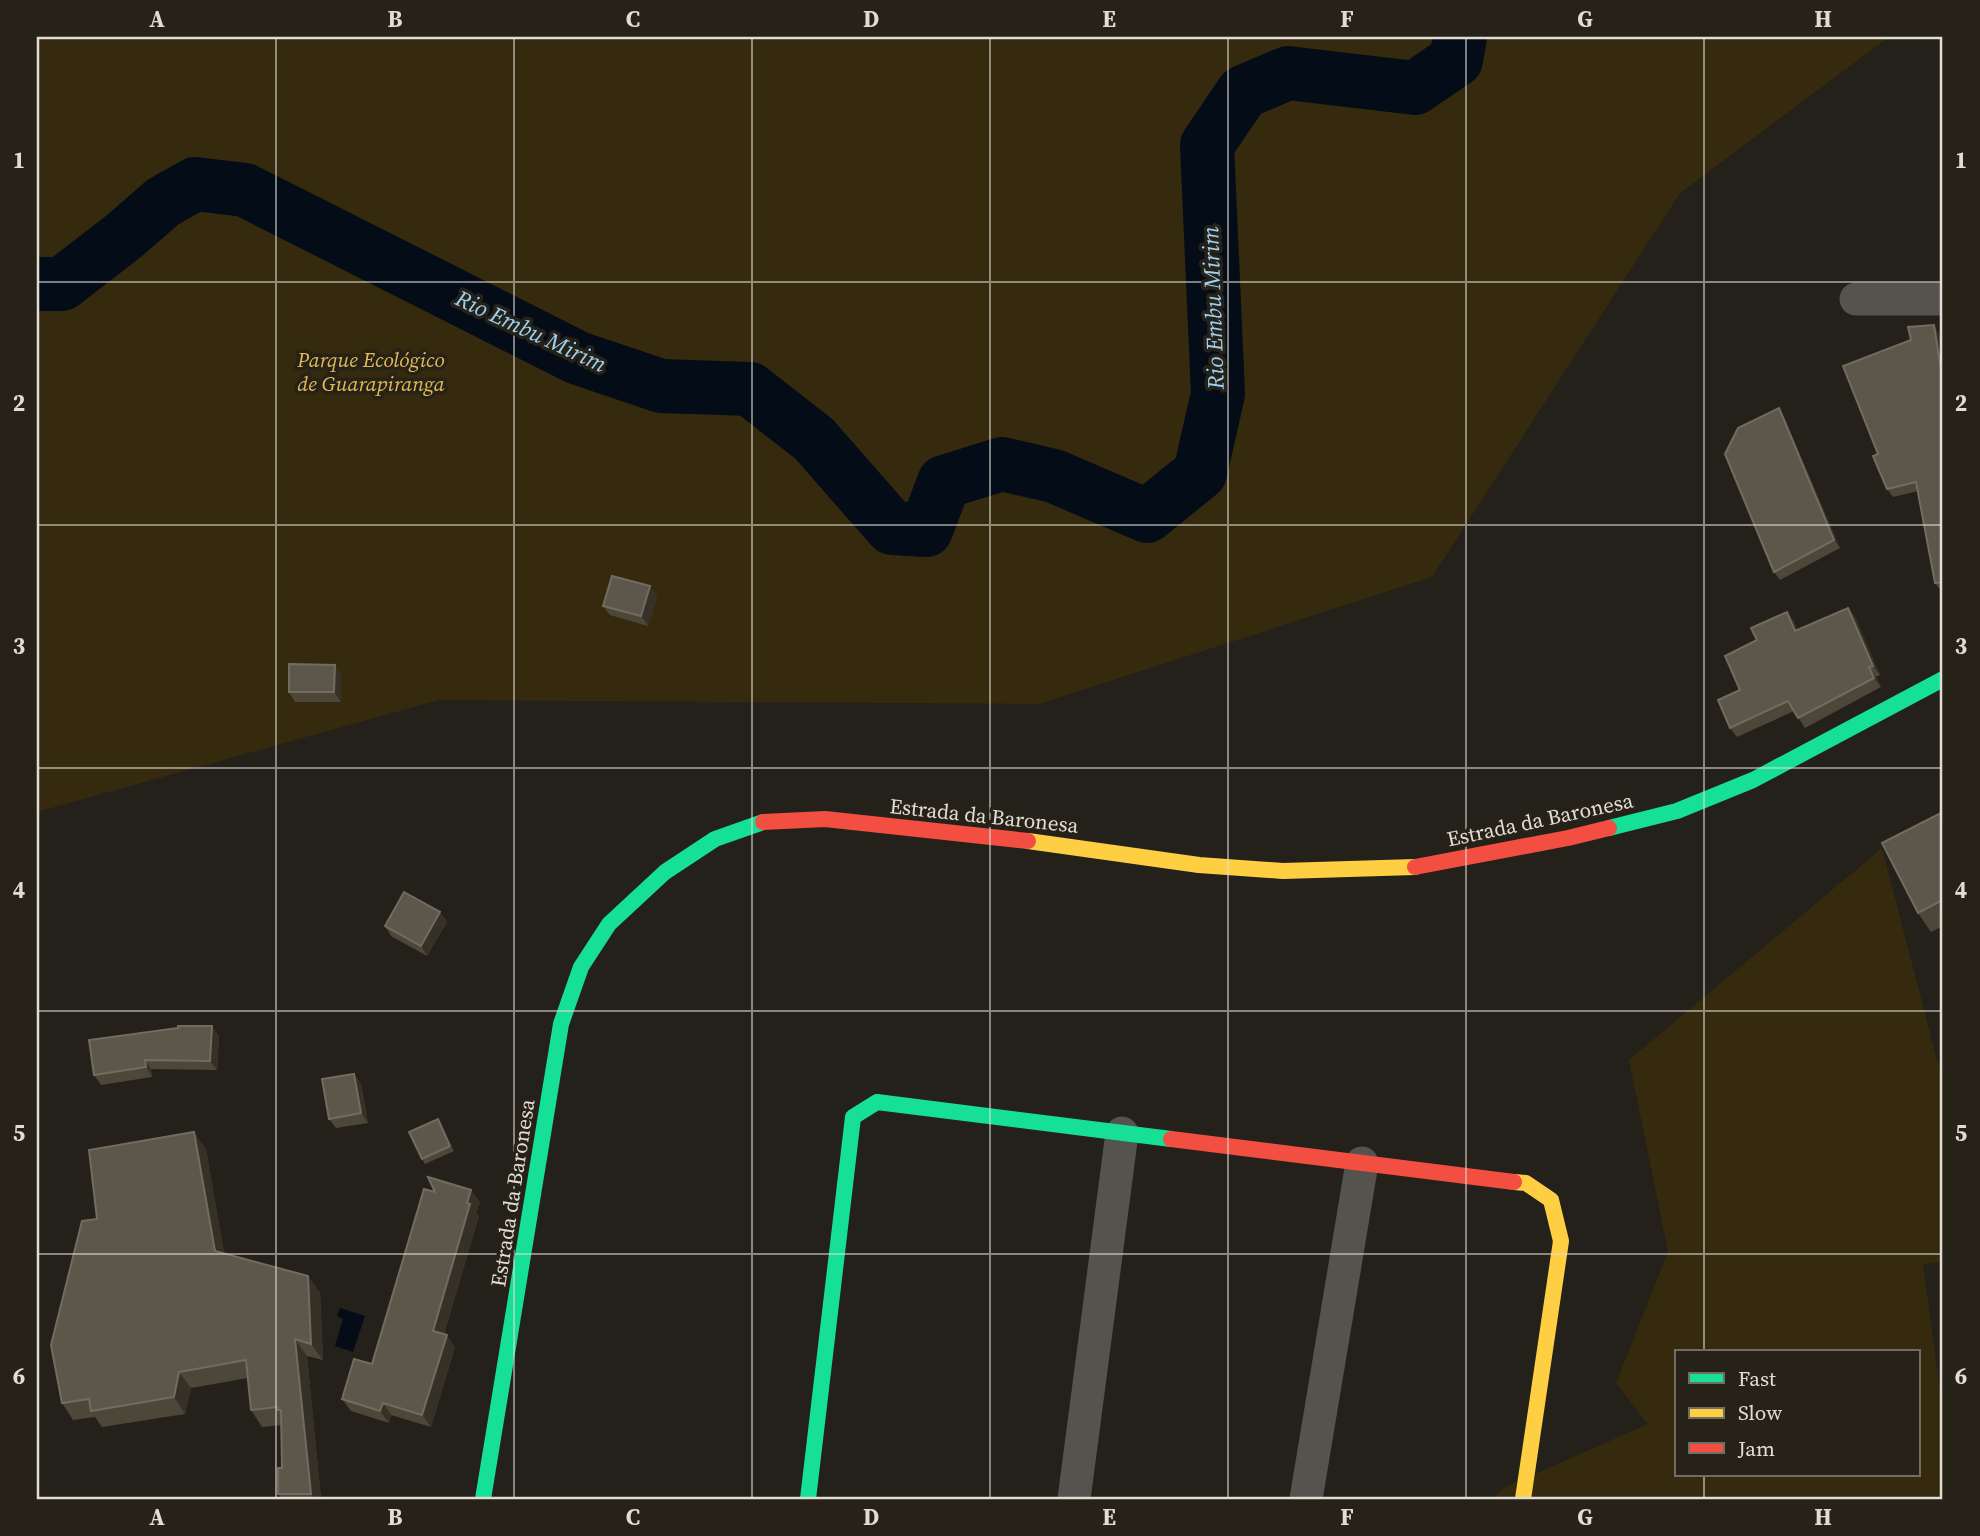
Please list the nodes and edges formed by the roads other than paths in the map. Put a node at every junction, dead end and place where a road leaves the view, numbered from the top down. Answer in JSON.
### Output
{"nodes":[{"id":1,"x":1856,"y":299,"type":"dead end"},
{"id":2,"x":1943,"y":299,"type":"edge"},
{"id":3,"x":1943,"y":679,"type":"edge"},
{"id":4,"x":1122,"y":1133,"type":"junction"},
{"id":5,"x":1362,"y":1163,"type":"junction"},
{"id":6,"x":483,"y":1499,"type":"edge"},
{"id":7,"x":808,"y":1499,"type":"edge"},
{"id":8,"x":1074,"y":1499,"type":"edge"},
{"id":9,"x":1306,"y":1499,"type":"edge"},
{"id":10,"x":1523,"y":1499,"type":"edge"}],
"edges":[{"from":1,"to":2,"type":"street"},
{"from":3,"to":6,"type":"main road","name":"Estrada da Baronesa"},
{"from":4,"to":5,"type":"main road"},
{"from":4,"to":7,"type":"main road"},
{"from":4,"to":8,"type":"street"},
{"from":5,"to":9,"type":"street"},
{"from":5,"to":10,"type":"main road"}]}
